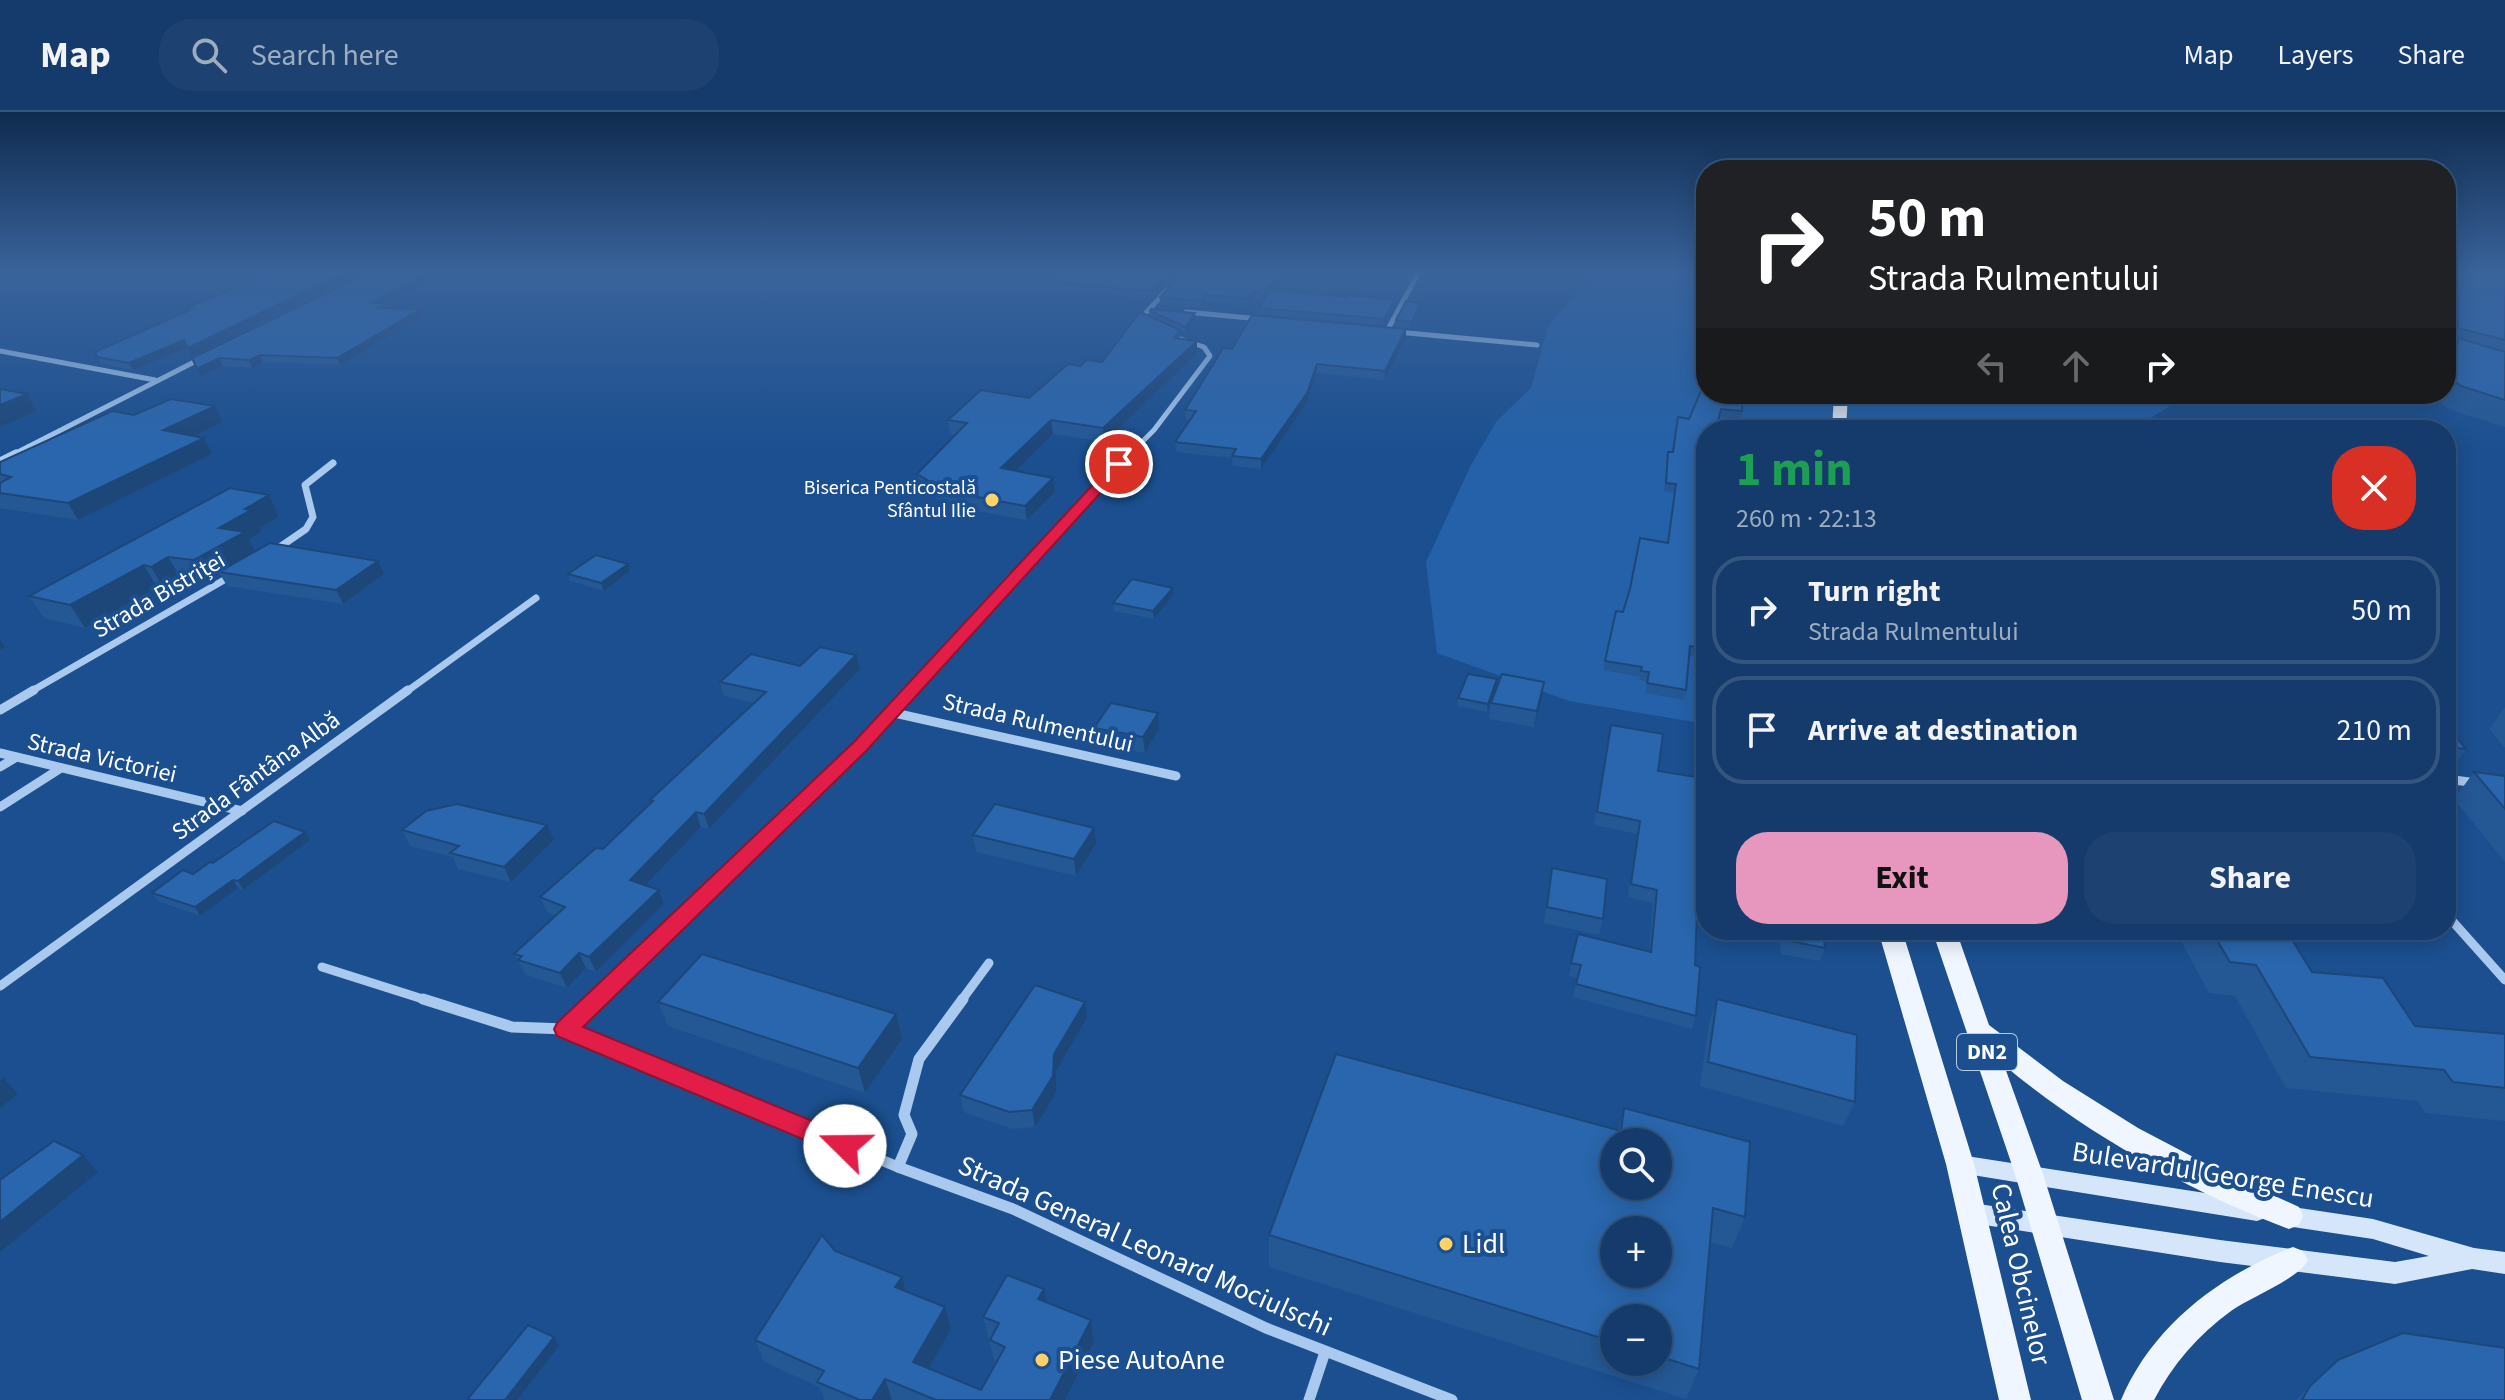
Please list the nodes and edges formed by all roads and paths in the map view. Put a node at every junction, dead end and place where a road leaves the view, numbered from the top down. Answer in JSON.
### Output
{"nodes":[{"id":1,"x":1160,"y":330,"type":"edge"},
{"id":2,"x":1387,"y":330,"type":"edge"},
{"id":3,"x":1537,"y":345,"type":"dead end"},
{"id":4,"x":0,"y":351,"type":"edge"},
{"id":5,"x":206,"y":356,"type":"edge"},
{"id":6,"x":155,"y":380,"type":"junction"},
{"id":7,"x":0,"y":461,"type":"edge"},
{"id":8,"x":333,"y":463,"type":"dead end"},
{"id":9,"x":267,"y":555,"type":"edge"},
{"id":10,"x":241,"y":571,"type":"edge"},
{"id":11,"x":536,"y":598,"type":"dead end"},
{"id":12,"x":0,"y":710,"type":"edge"},
{"id":13,"x":890,"y":712,"type":"junction"},
{"id":14,"x":0,"y":753,"type":"edge"},
{"id":15,"x":15,"y":758,"type":"junction"},
{"id":16,"x":0,"y":767,"type":"edge"},
{"id":17,"x":61,"y":768,"type":"junction"},
{"id":18,"x":1176,"y":776,"type":"dead end"},
{"id":19,"x":2456,"y":780,"type":"edge"},
{"id":20,"x":2490,"y":785,"type":"edge"},
{"id":21,"x":0,"y":807,"type":"edge"},
{"id":22,"x":242,"y":811,"type":"junction"},
{"id":23,"x":2456,"y":925,"type":"edge"},
{"id":24,"x":1893,"y":940,"type":"edge"},
{"id":25,"x":1948,"y":940,"type":"edge"},
{"id":26,"x":989,"y":963,"type":"dead end"},
{"id":27,"x":322,"y":967,"type":"dead end"},
{"id":28,"x":2505,"y":980,"type":"edge"},
{"id":29,"x":0,"y":986,"type":"edge"},
{"id":30,"x":565,"y":1029,"type":"junction"},
{"id":31,"x":1979,"y":1029,"type":"junction"},
{"id":32,"x":1960,"y":1164,"type":"junction"},
{"id":33,"x":898,"y":1167,"type":"junction"},
{"id":34,"x":2029,"y":1174,"type":"junction"},
{"id":35,"x":1972,"y":1213,"type":"junction"},
{"id":36,"x":2289,"y":1216,"type":"junction"},
{"id":37,"x":2046,"y":1225,"type":"junction"},
{"id":38,"x":2474,"y":1259,"type":"junction"},
{"id":39,"x":2293,"y":1260,"type":"junction"},
{"id":40,"x":2505,"y":1263,"type":"edge"},
{"id":41,"x":1325,"y":1352,"type":"junction"},
{"id":42,"x":1309,"y":1400,"type":"edge"},
{"id":43,"x":1452,"y":1400,"type":"edge"},
{"id":44,"x":2015,"y":1400,"type":"edge"},
{"id":45,"x":2098,"y":1400,"type":"edge"},
{"id":46,"x":2137,"y":1400,"type":"edge"}],
"edges":[{"from":1,"to":13,"type":"street","name":"Strada Rulmentului"},
{"from":2,"to":3,"type":"street"},
{"from":4,"to":6,"type":"street"},
{"from":5,"to":6,"type":"street"},
{"from":6,"to":7,"type":"street"},
{"from":8,"to":9,"type":"street"},
{"from":10,"to":12,"type":"street","name":"Strada Bistriței"},
{"from":11,"to":22,"type":"street","name":"Strada Fântâna Albă"},
{"from":13,"to":18,"type":"street","name":"Strada Rulmentului"},
{"from":13,"to":30,"type":"street","name":"Strada Rulmentului"},
{"from":14,"to":15,"type":"street","name":"Strada Victoriei"},
{"from":15,"to":16,"type":"street"},
{"from":15,"to":17,"type":"street","name":"Strada Victoriei"},
{"from":17,"to":21,"type":"street"},
{"from":17,"to":22,"type":"street","name":"Strada Victoriei"},
{"from":19,"to":20,"type":"street"},
{"from":22,"to":29,"type":"street","name":"Strada Fântâna Albă"},
{"from":23,"to":28,"type":"street"},
{"from":24,"to":32,"type":"main road","number":"DN2"},
{"from":25,"to":31,"type":"main road","number":"DN2"},
{"from":26,"to":33,"type":"street"},
{"from":27,"to":30,"type":"street","name":"Strada General Leonard Mociulschi"},
{"from":30,"to":33,"type":"street","name":"Strada General Leonard Mociulschi"},
{"from":31,"to":34,"type":"main road","number":"DN2"},
{"from":31,"to":36,"type":"main road"},
{"from":32,"to":34,"type":"main road","name":"Bulevardul George Enescu"},
{"from":32,"to":35,"type":"main road","name":"Calea Obcinelor","number":"DN2"},
{"from":33,"to":41,"type":"street","name":"Strada General Leonard Mociulschi"},
{"from":34,"to":36,"type":"main road","name":"Bulevardul George Enescu"},
{"from":34,"to":37,"type":"main road","name":"Calea Obcinelor","number":"DN2"},
{"from":35,"to":37,"type":"main road","name":"Bulevardul George Enescu"},
{"from":35,"to":44,"type":"main road","name":"Calea Obcinelor","number":"DN2"},
{"from":36,"to":38,"type":"main road","name":"Bulevardul George Enescu"},
{"from":37,"to":39,"type":"main road","name":"Bulevardul George Enescu"},
{"from":37,"to":45,"type":"main road","name":"Calea Obcinelor","number":"DN2"},
{"from":38,"to":39,"type":"main road","name":"Bulevardul George Enescu"},
{"from":38,"to":40,"type":"main road","name":"Bulevardul George Enescu"},
{"from":39,"to":46,"type":"main road"},
{"from":41,"to":42,"type":"street"},
{"from":41,"to":43,"type":"street","name":"Strada General Leonard Mociulschi"}]}
